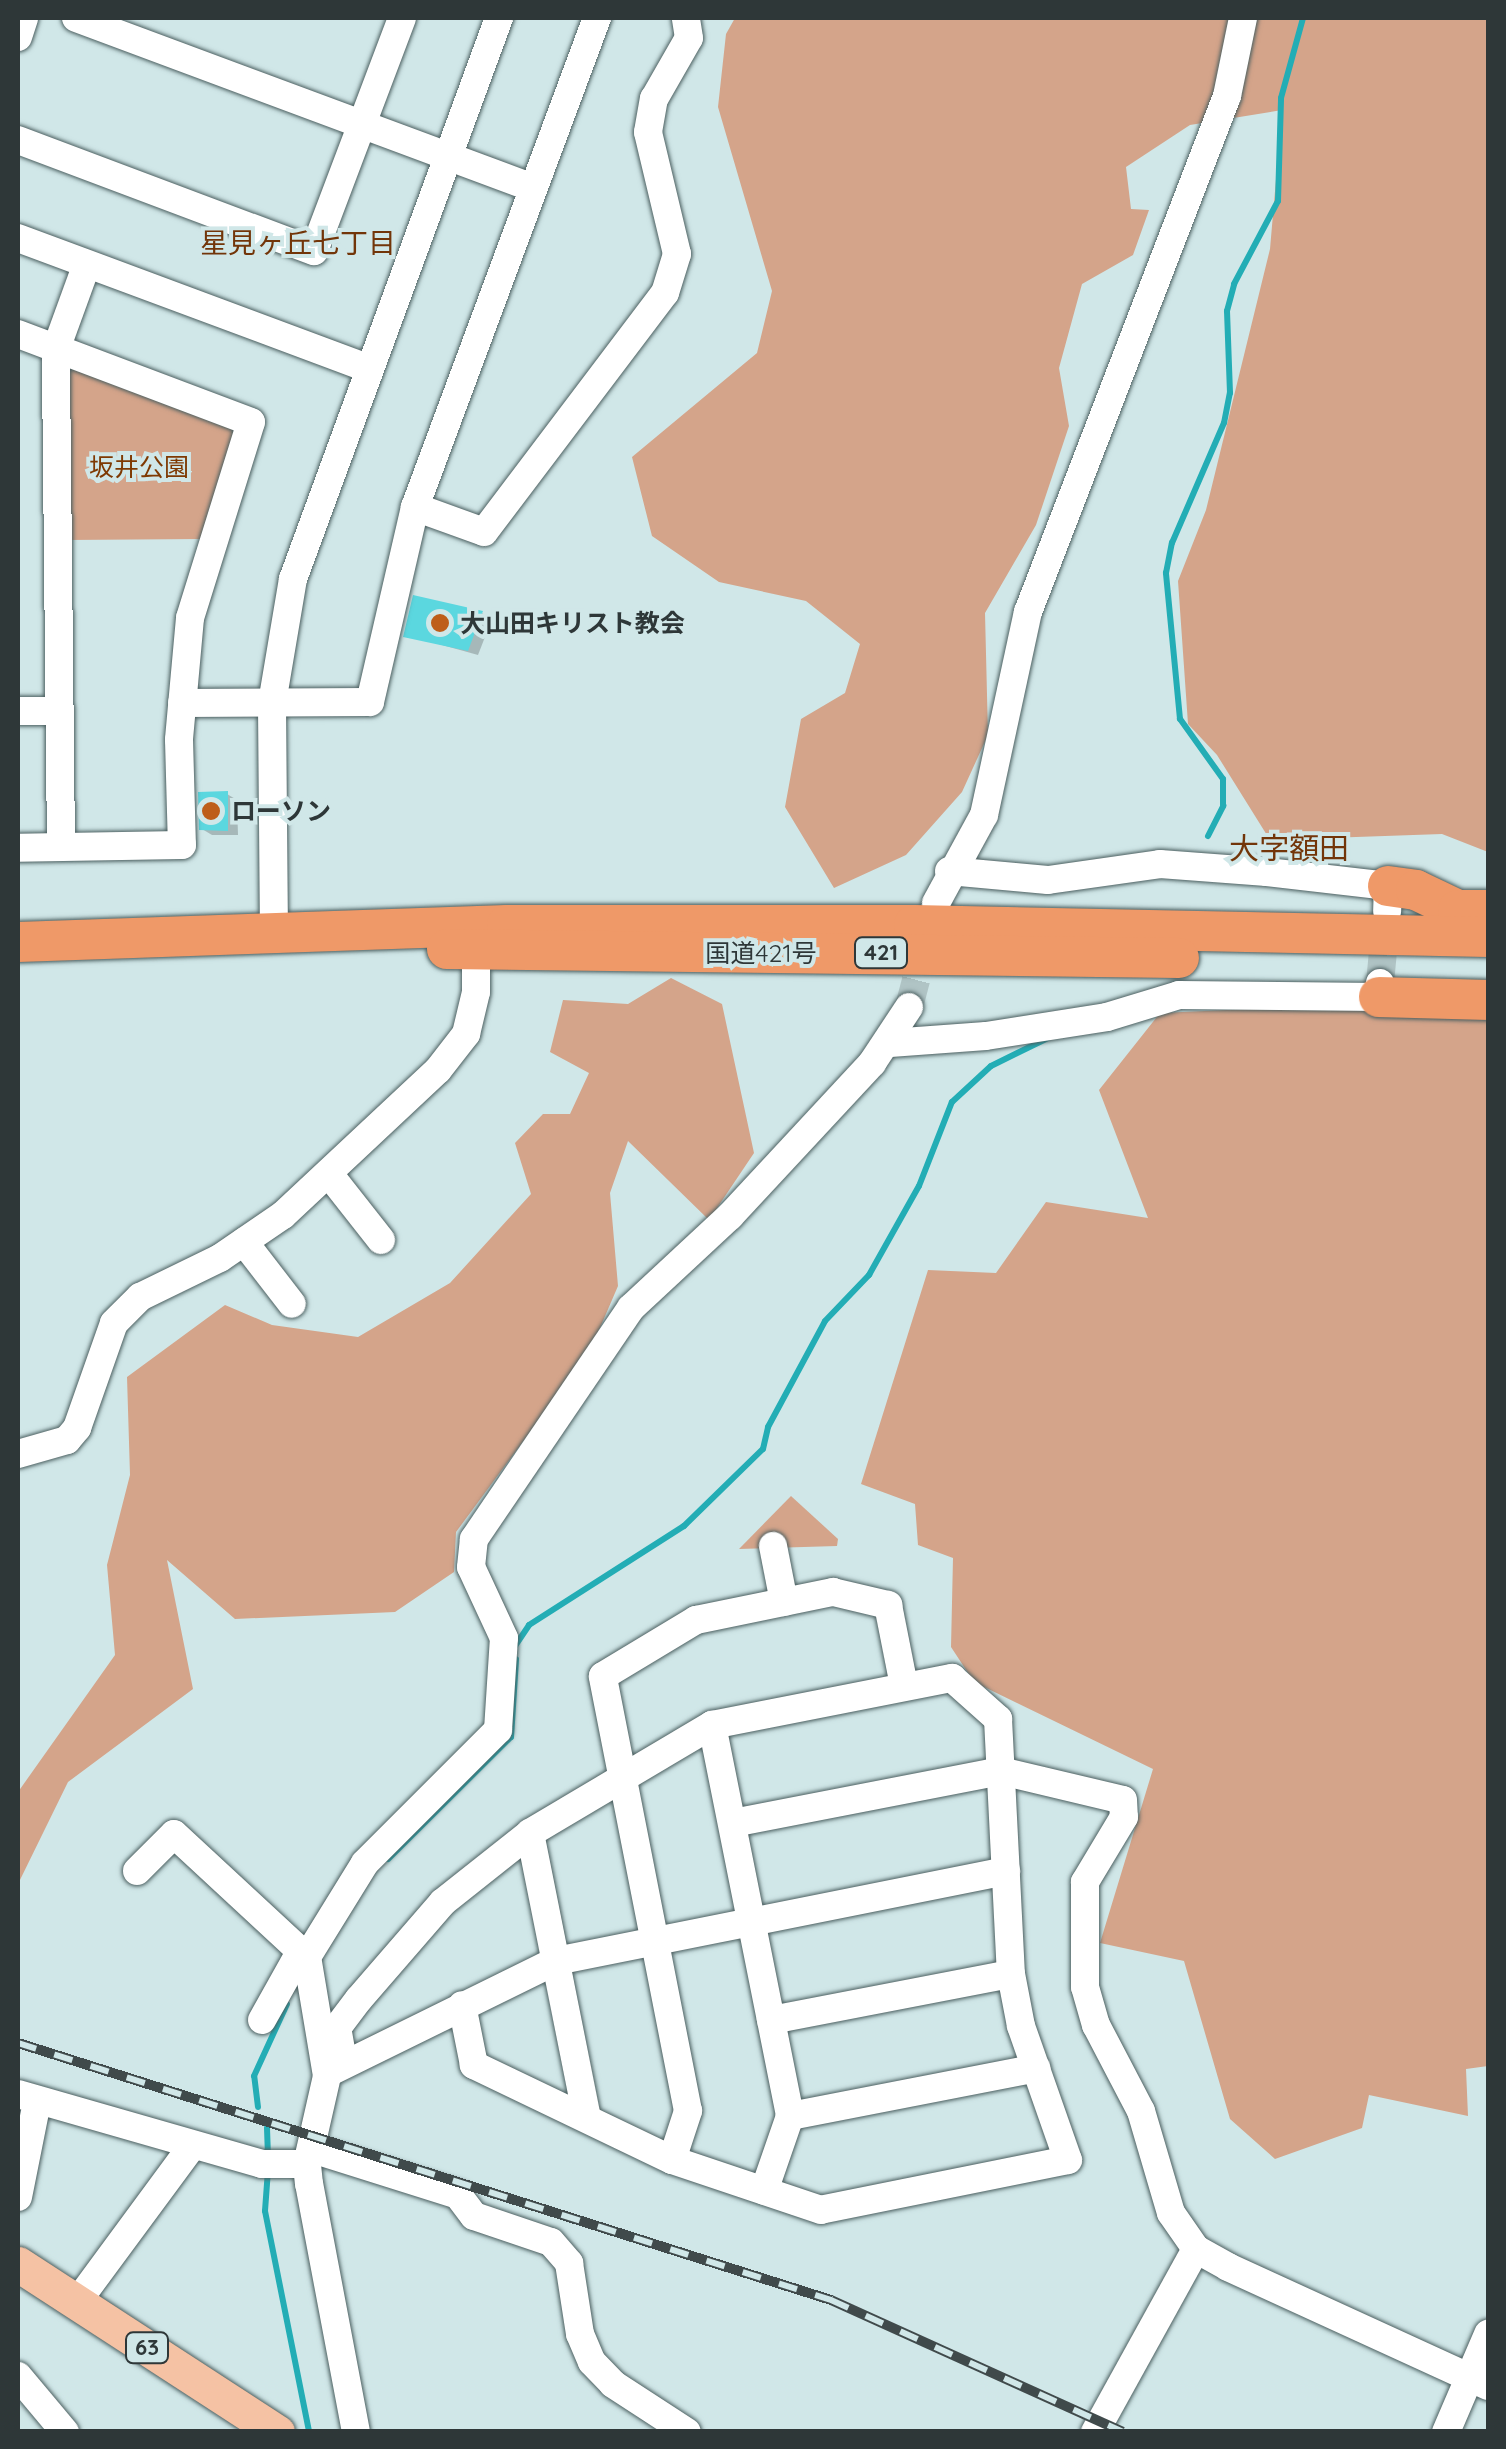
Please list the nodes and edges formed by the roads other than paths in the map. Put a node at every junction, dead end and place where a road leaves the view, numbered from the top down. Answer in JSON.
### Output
{"nodes":[{"id":1,"x":24,"y":18,"type":"edge"},
{"id":2,"x":76,"y":18,"type":"edge"},
{"id":3,"x":402,"y":18,"type":"edge"},
{"id":4,"x":499,"y":18,"type":"edge"},
{"id":5,"x":597,"y":18,"type":"edge"},
{"id":6,"x":686,"y":18,"type":"edge"},
{"id":7,"x":1243,"y":18,"type":"edge"},
{"id":8,"x":18,"y":37,"type":"edge"},
{"id":9,"x":363,"y":123,"type":"junction"},
{"id":10,"x":18,"y":140,"type":"edge"},
{"id":11,"x":447,"y":156,"type":"junction"},
{"id":12,"x":533,"y":188,"type":"junction"},
{"id":13,"x":18,"y":238,"type":"edge"},
{"id":14,"x":87,"y":264,"type":"junction"},
{"id":15,"x":18,"y":334,"type":"edge"},
{"id":16,"x":56,"y":348,"type":"junction"},
{"id":17,"x":368,"y":368,"type":"junction"},
{"id":18,"x":415,"y":507,"type":"junction"},
{"id":19,"x":272,"y":702,"type":"junction"},
{"id":20,"x":182,"y":703,"type":"junction"},
{"id":21,"x":18,"y":711,"type":"edge"},
{"id":22,"x":59,"y":711,"type":"junction"},
{"id":23,"x":62,"y":847,"type":"junction"},
{"id":24,"x":18,"y":848,"type":"edge"},
{"id":25,"x":949,"y":870,"type":"junction"},
{"id":26,"x":1388,"y":898,"type":"joint"},
{"id":27,"x":936,"y":903,"type":"dead end"},
{"id":28,"x":1488,"y":910,"type":"edge"},
{"id":29,"x":274,"y":935,"type":"junction"},
{"id":30,"x":1488,"y":937,"type":"edge"},
{"id":31,"x":18,"y":942,"type":"edge"},
{"id":32,"x":476,"y":952,"type":"junction"},
{"id":33,"x":1488,"y":965,"type":"edge"},
{"id":34,"x":1380,"y":990,"type":"joint"},
{"id":35,"x":1488,"y":1000,"type":"edge"},
{"id":36,"x":909,"y":1007,"type":"tunnel mouth"},
{"id":37,"x":890,"y":1042,"type":"junction"},
{"id":38,"x":329,"y":1174,"type":"junction"},
{"id":39,"x":381,"y":1240,"type":"dead end"},
{"id":40,"x":244,"y":1242,"type":"junction"},
{"id":41,"x":292,"y":1304,"type":"dead end"},
{"id":42,"x":18,"y":1454,"type":"edge"},
{"id":43,"x":772,"y":1546,"type":"dead end"},
{"id":44,"x":784,"y":1602,"type":"junction"},
{"id":45,"x":904,"y":1686,"type":"junction"},
{"id":46,"x":712,"y":1725,"type":"junction"},
{"id":47,"x":1000,"y":1771,"type":"junction"},
{"id":48,"x":622,"y":1777,"type":"junction"},
{"id":49,"x":733,"y":1823,"type":"junction"},
{"id":50,"x":530,"y":1833,"type":"junction"},
{"id":51,"x":137,"y":1871,"type":"dead end"},
{"id":52,"x":1006,"y":1871,"type":"junction"},
{"id":53,"x":752,"y":1921,"type":"junction"},
{"id":54,"x":654,"y":1941,"type":"junction"},
{"id":55,"x":556,"y":1962,"type":"junction"},
{"id":56,"x":305,"y":1963,"type":"junction"},
{"id":57,"x":1012,"y":1974,"type":"junction"},
{"id":58,"x":462,"y":2006,"type":"junction"},
{"id":59,"x":262,"y":2020,"type":"dead end"},
{"id":60,"x":771,"y":2020,"type":"junction"},
{"id":61,"x":335,"y":2068,"type":"junction"},
{"id":62,"x":1036,"y":2068,"type":"junction"},
{"id":63,"x":27,"y":2098,"type":"edge"},
{"id":64,"x":790,"y":2116,"type":"junction"},
{"id":65,"x":587,"y":2118,"type":"junction"},
{"id":66,"x":192,"y":2146,"type":"junction"},
{"id":67,"x":672,"y":2160,"type":"junction"},
{"id":68,"x":290,"y":2161,"type":"junction"},
{"id":69,"x":764,"y":2191,"type":"junction"},
{"id":70,"x":18,"y":2196,"type":"edge"},
{"id":71,"x":1196,"y":2249,"type":"junction"},
{"id":72,"x":18,"y":2264,"type":"edge"},
{"id":73,"x":77,"y":2302,"type":"junction"},
{"id":74,"x":1488,"y":2334,"type":"edge"},
{"id":75,"x":18,"y":2376,"type":"edge"},
{"id":76,"x":1480,"y":2380,"type":"edge"},
{"id":77,"x":65,"y":2432,"type":"edge"},
{"id":78,"x":277,"y":2432,"type":"edge"},
{"id":79,"x":356,"y":2432,"type":"edge"},
{"id":80,"x":687,"y":2432,"type":"edge"},
{"id":81,"x":1094,"y":2432,"type":"edge"},
{"id":82,"x":1446,"y":2432,"type":"edge"}],
"edges":[{"from":1,"to":8,"type":"street"},
{"from":2,"to":9,"type":"street"},
{"from":3,"to":9,"type":"street"},
{"from":4,"to":11,"type":"street"},
{"from":5,"to":12,"type":"street"},
{"from":6,"to":18,"type":"street"},
{"from":7,"to":25,"type":"street"},
{"from":9,"to":10,"type":"street"},
{"from":9,"to":11,"type":"street"},
{"from":11,"to":12,"type":"street"},
{"from":11,"to":17,"type":"street"},
{"from":12,"to":18,"type":"street"},
{"from":13,"to":14,"type":"street"},
{"from":14,"to":16,"type":"street"},
{"from":14,"to":17,"type":"street"},
{"from":15,"to":16,"type":"street"},
{"from":16,"to":20,"type":"street"},
{"from":16,"to":22,"type":"street"},
{"from":17,"to":19,"type":"street"},
{"from":18,"to":19,"type":"street"},
{"from":19,"to":20,"type":"street"},
{"from":19,"to":29,"type":"street"},
{"from":20,"to":23,"type":"street"},
{"from":21,"to":22,"type":"street"},
{"from":22,"to":23,"type":"street"},
{"from":23,"to":24,"type":"street"},
{"from":25,"to":26,"type":"street"},
{"from":25,"to":27,"type":"street"},
{"from":26,"to":28,"type":"highway"},
{"from":29,"to":30,"type":"highway","name":"国道421号","number":"421"},
{"from":29,"to":31,"type":"highway","name":"国道421号","number":"421"},
{"from":29,"to":32,"type":"highway","name":"国道421号","number":"421"},
{"from":32,"to":33,"type":"highway","name":"国道421号","number":"421"},
{"from":32,"to":38,"type":"street"},
{"from":34,"to":35,"type":"highway"},
{"from":34,"to":37,"type":"street"},
{"from":36,"to":37,"type":"street"},
{"from":37,"to":56,"type":"street"},
{"from":38,"to":39,"type":"street"},
{"from":38,"to":40,"type":"street"},
{"from":40,"to":41,"type":"street"},
{"from":40,"to":42,"type":"street"},
{"from":43,"to":44,"type":"street"},
{"from":44,"to":45,"type":"street"},
{"from":44,"to":48,"type":"street"},
{"from":45,"to":46,"type":"street"},
{"from":45,"to":47,"type":"street"},
{"from":46,"to":48,"type":"street"},
{"from":46,"to":49,"type":"street"},
{"from":47,"to":49,"type":"street"},
{"from":47,"to":52,"type":"street"},
{"from":47,"to":71,"type":"street"},
{"from":48,"to":50,"type":"street"},
{"from":48,"to":54,"type":"street"},
{"from":49,"to":53,"type":"street"},
{"from":50,"to":55,"type":"street"},
{"from":50,"to":61,"type":"street"},
{"from":51,"to":56,"type":"street"},
{"from":52,"to":53,"type":"street"},
{"from":52,"to":57,"type":"street"},
{"from":53,"to":54,"type":"street"},
{"from":53,"to":60,"type":"street"},
{"from":54,"to":55,"type":"street"},
{"from":54,"to":67,"type":"street"},
{"from":55,"to":58,"type":"street"},
{"from":55,"to":65,"type":"street"},
{"from":56,"to":59,"type":"street"},
{"from":56,"to":61,"type":"street"},
{"from":57,"to":60,"type":"street"},
{"from":57,"to":62,"type":"street"},
{"from":58,"to":61,"type":"street"},
{"from":58,"to":65,"type":"street"},
{"from":60,"to":64,"type":"street"},
{"from":61,"to":68,"type":"street"},
{"from":62,"to":64,"type":"street"},
{"from":62,"to":69,"type":"street"},
{"from":63,"to":66,"type":"street"},
{"from":63,"to":70,"type":"street"},
{"from":64,"to":69,"type":"street"},
{"from":65,"to":67,"type":"street"},
{"from":66,"to":68,"type":"street"},
{"from":66,"to":73,"type":"street"},
{"from":67,"to":69,"type":"street"},
{"from":68,"to":79,"type":"street"},
{"from":68,"to":80,"type":"street"},
{"from":71,"to":76,"type":"street"},
{"from":71,"to":81,"type":"street"},
{"from":72,"to":73,"type":"main road","number":"63"},
{"from":73,"to":78,"type":"main road","number":"63"},
{"from":74,"to":76,"type":"street"},
{"from":75,"to":77,"type":"street"},
{"from":76,"to":82,"type":"street"}]}
